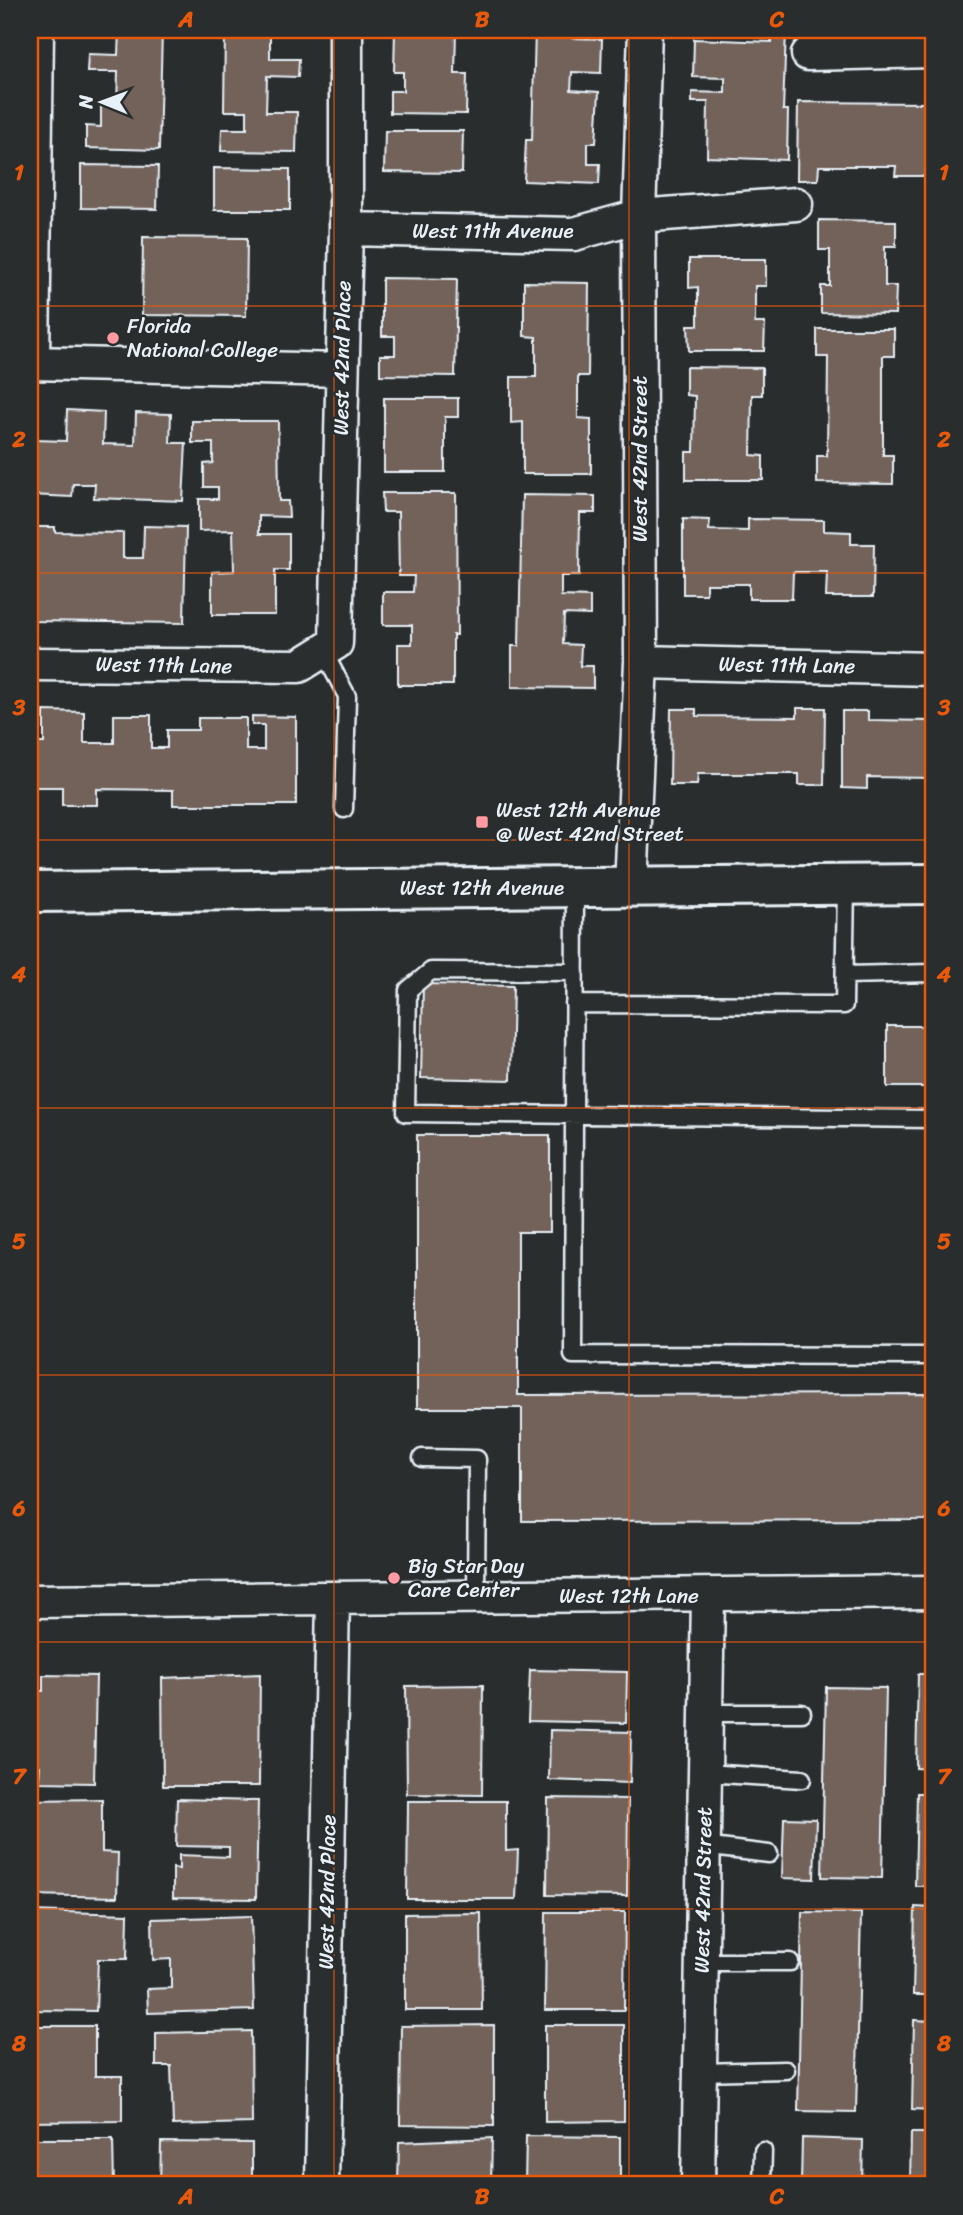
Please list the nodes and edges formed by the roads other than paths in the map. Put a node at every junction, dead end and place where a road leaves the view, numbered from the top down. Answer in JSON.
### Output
{"nodes":[{"id":1,"x":37,"y":30,"type":"edge"},
{"id":2,"x":346,"y":30,"type":"edge"},
{"id":3,"x":645,"y":30,"type":"edge"},
{"id":4,"x":933,"y":51,"type":"edge"},
{"id":5,"x":808,"y":54,"type":"dead end"},
{"id":6,"x":796,"y":204,"type":"dead end"},
{"id":7,"x":639,"y":216,"type":"junction"},
{"id":8,"x":345,"y":229,"type":"junction"},
{"id":9,"x":32,"y":267,"type":"edge"},
{"id":10,"x":31,"y":363,"type":"edge"},
{"id":11,"x":342,"y":370,"type":"junction"},
{"id":12,"x":311,"y":658,"type":"junction"},
{"id":13,"x":641,"y":662,"type":"junction"},
{"id":14,"x":30,"y":664,"type":"edge"},
{"id":15,"x":933,"y":668,"type":"edge"},
{"id":16,"x":344,"y":809,"type":"dead end"},
{"id":17,"x":933,"y":884,"type":"edge"},
{"id":18,"x":846,"y":885,"type":"junction"},
{"id":19,"x":575,"y":888,"type":"junction"},
{"id":20,"x":631,"y":888,"type":"junction"},
{"id":21,"x":30,"y":892,"type":"edge"},
{"id":22,"x":575,"y":972,"type":"junction"},
{"id":23,"x":933,"y":973,"type":"edge"},
{"id":24,"x":845,"y":975,"type":"junction"},
{"id":25,"x":575,"y":1004,"type":"junction"},
{"id":26,"x":574,"y":1115,"type":"junction"},
{"id":27,"x":933,"y":1119,"type":"edge"},
{"id":28,"x":933,"y":1356,"type":"edge"},
{"id":29,"x":422,"y":1458,"type":"dead end"},
{"id":30,"x":933,"y":1592,"type":"edge"},
{"id":31,"x":708,"y":1596,"type":"junction"},
{"id":32,"x":332,"y":1598,"type":"junction"},
{"id":33,"x":476,"y":1598,"type":"junction"},
{"id":34,"x":30,"y":1601,"type":"edge"},
{"id":35,"x":706,"y":1713,"type":"junction"},
{"id":36,"x":802,"y":1713,"type":"dead end"},
{"id":37,"x":705,"y":1773,"type":"junction"},
{"id":38,"x":802,"y":1779,"type":"dead end"},
{"id":39,"x":704,"y":1846,"type":"junction"},
{"id":40,"x":769,"y":1854,"type":"dead end"},
{"id":41,"x":702,"y":1962,"type":"junction"},
{"id":42,"x":790,"y":1962,"type":"dead end"},
{"id":43,"x":786,"y":2070,"type":"dead end"},
{"id":44,"x":700,"y":2072,"type":"junction"},
{"id":45,"x":763,"y":2151,"type":"dead end"},
{"id":46,"x":322,"y":2185,"type":"edge"},
{"id":47,"x":698,"y":2185,"type":"edge"},
{"id":48,"x":762,"y":2185,"type":"edge"}],
"edges":[{"from":1,"to":9,"type":"street"},
{"from":2,"to":8,"type":"street","name":"West 42nd Place"},
{"from":3,"to":7,"type":"street","name":"West 42nd Street"},
{"from":4,"to":5,"type":"street"},
{"from":6,"to":7,"type":"street","name":"West 11th Avenue"},
{"from":7,"to":8,"type":"street","name":"West 11th Avenue"},
{"from":7,"to":13,"type":"street","name":"West 42nd Street"},
{"from":8,"to":11,"type":"street","name":"West 42nd Place"},
{"from":9,"to":10,"type":"street"},
{"from":10,"to":11,"type":"street"},
{"from":11,"to":12,"type":"street","name":"West 42nd Place"},
{"from":12,"to":14,"type":"street","name":"West 11th Lane"},
{"from":12,"to":16,"type":"lane"},
{"from":13,"to":15,"type":"street","name":"West 11th Lane"},
{"from":13,"to":20,"type":"street","name":"West 42nd Street"},
{"from":17,"to":18,"type":"main road","name":"West 12th Avenue"},
{"from":18,"to":20,"type":"main road","name":"West 12th Avenue"},
{"from":18,"to":24,"type":"lane"},
{"from":19,"to":20,"type":"main road","name":"West 12th Avenue"},
{"from":19,"to":21,"type":"main road","name":"West 12th Avenue"},
{"from":19,"to":22,"type":"lane"},
{"from":22,"to":25,"type":"lane"},
{"from":22,"to":26,"type":"lane"},
{"from":23,"to":24,"type":"lane"},
{"from":24,"to":25,"type":"lane"},
{"from":25,"to":26,"type":"lane"},
{"from":26,"to":27,"type":"lane"},
{"from":26,"to":28,"type":"lane"},
{"from":29,"to":33,"type":"lane"},
{"from":30,"to":31,"type":"street","name":"West 12th Lane"},
{"from":31,"to":33,"type":"street","name":"West 12th Lane"},
{"from":31,"to":35,"type":"street","name":"West 42nd Street"},
{"from":32,"to":33,"type":"street","name":"West 12th Lane"},
{"from":32,"to":34,"type":"street","name":"West 12th Lane"},
{"from":32,"to":46,"type":"street","name":"West 42nd Place"},
{"from":35,"to":36,"type":"lane"},
{"from":35,"to":37,"type":"street","name":"West 42nd Street"},
{"from":37,"to":38,"type":"lane"},
{"from":37,"to":39,"type":"street","name":"West 42nd Street"},
{"from":39,"to":40,"type":"lane"},
{"from":39,"to":41,"type":"street","name":"West 42nd Street"},
{"from":41,"to":42,"type":"lane"},
{"from":41,"to":44,"type":"street","name":"West 42nd Street"},
{"from":43,"to":44,"type":"lane"},
{"from":44,"to":47,"type":"street","name":"West 42nd Street"},
{"from":45,"to":48,"type":"lane"}]}
